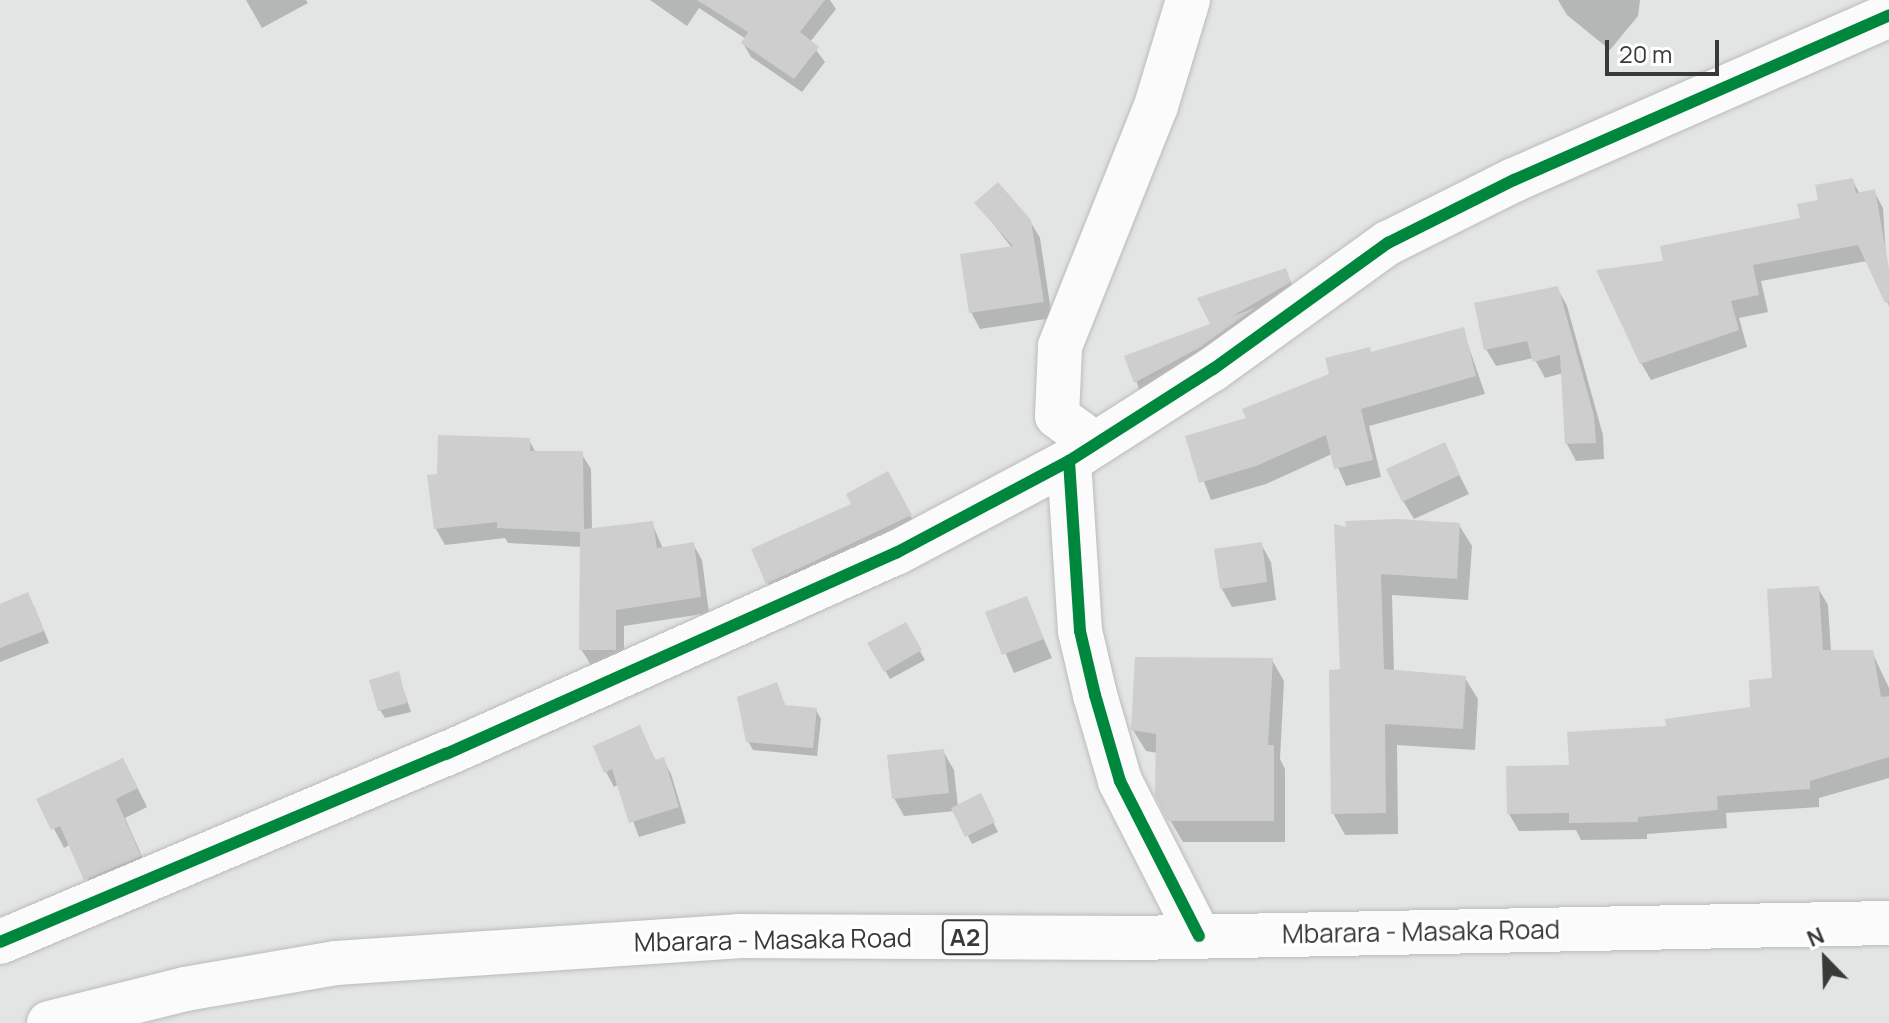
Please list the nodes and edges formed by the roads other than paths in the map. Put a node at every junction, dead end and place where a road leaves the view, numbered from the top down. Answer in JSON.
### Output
{"nodes":[{"id":1,"x":1188,"y":0,"type":"edge"},
{"id":2,"x":1889,"y":15,"type":"edge"},
{"id":3,"x":1082,"y":452,"type":"junction"},
{"id":4,"x":1889,"y":923,"type":"edge"},
{"id":5,"x":1199,"y":936,"type":"junction"},
{"id":6,"x":0,"y":942,"type":"edge"},
{"id":7,"x":49,"y":1023,"type":"edge"}],
"edges":[{"from":1,"to":3,"type":"main road"},
{"from":2,"to":3,"type":"main road"},
{"from":3,"to":5,"type":"main road"},
{"from":3,"to":6,"type":"main road"},
{"from":4,"to":5,"type":"main road","name":"Mbarara - Masaka Road","number":"A2"},
{"from":5,"to":7,"type":"main road","name":"Mbarara - Masaka Road","number":"A2"}]}
